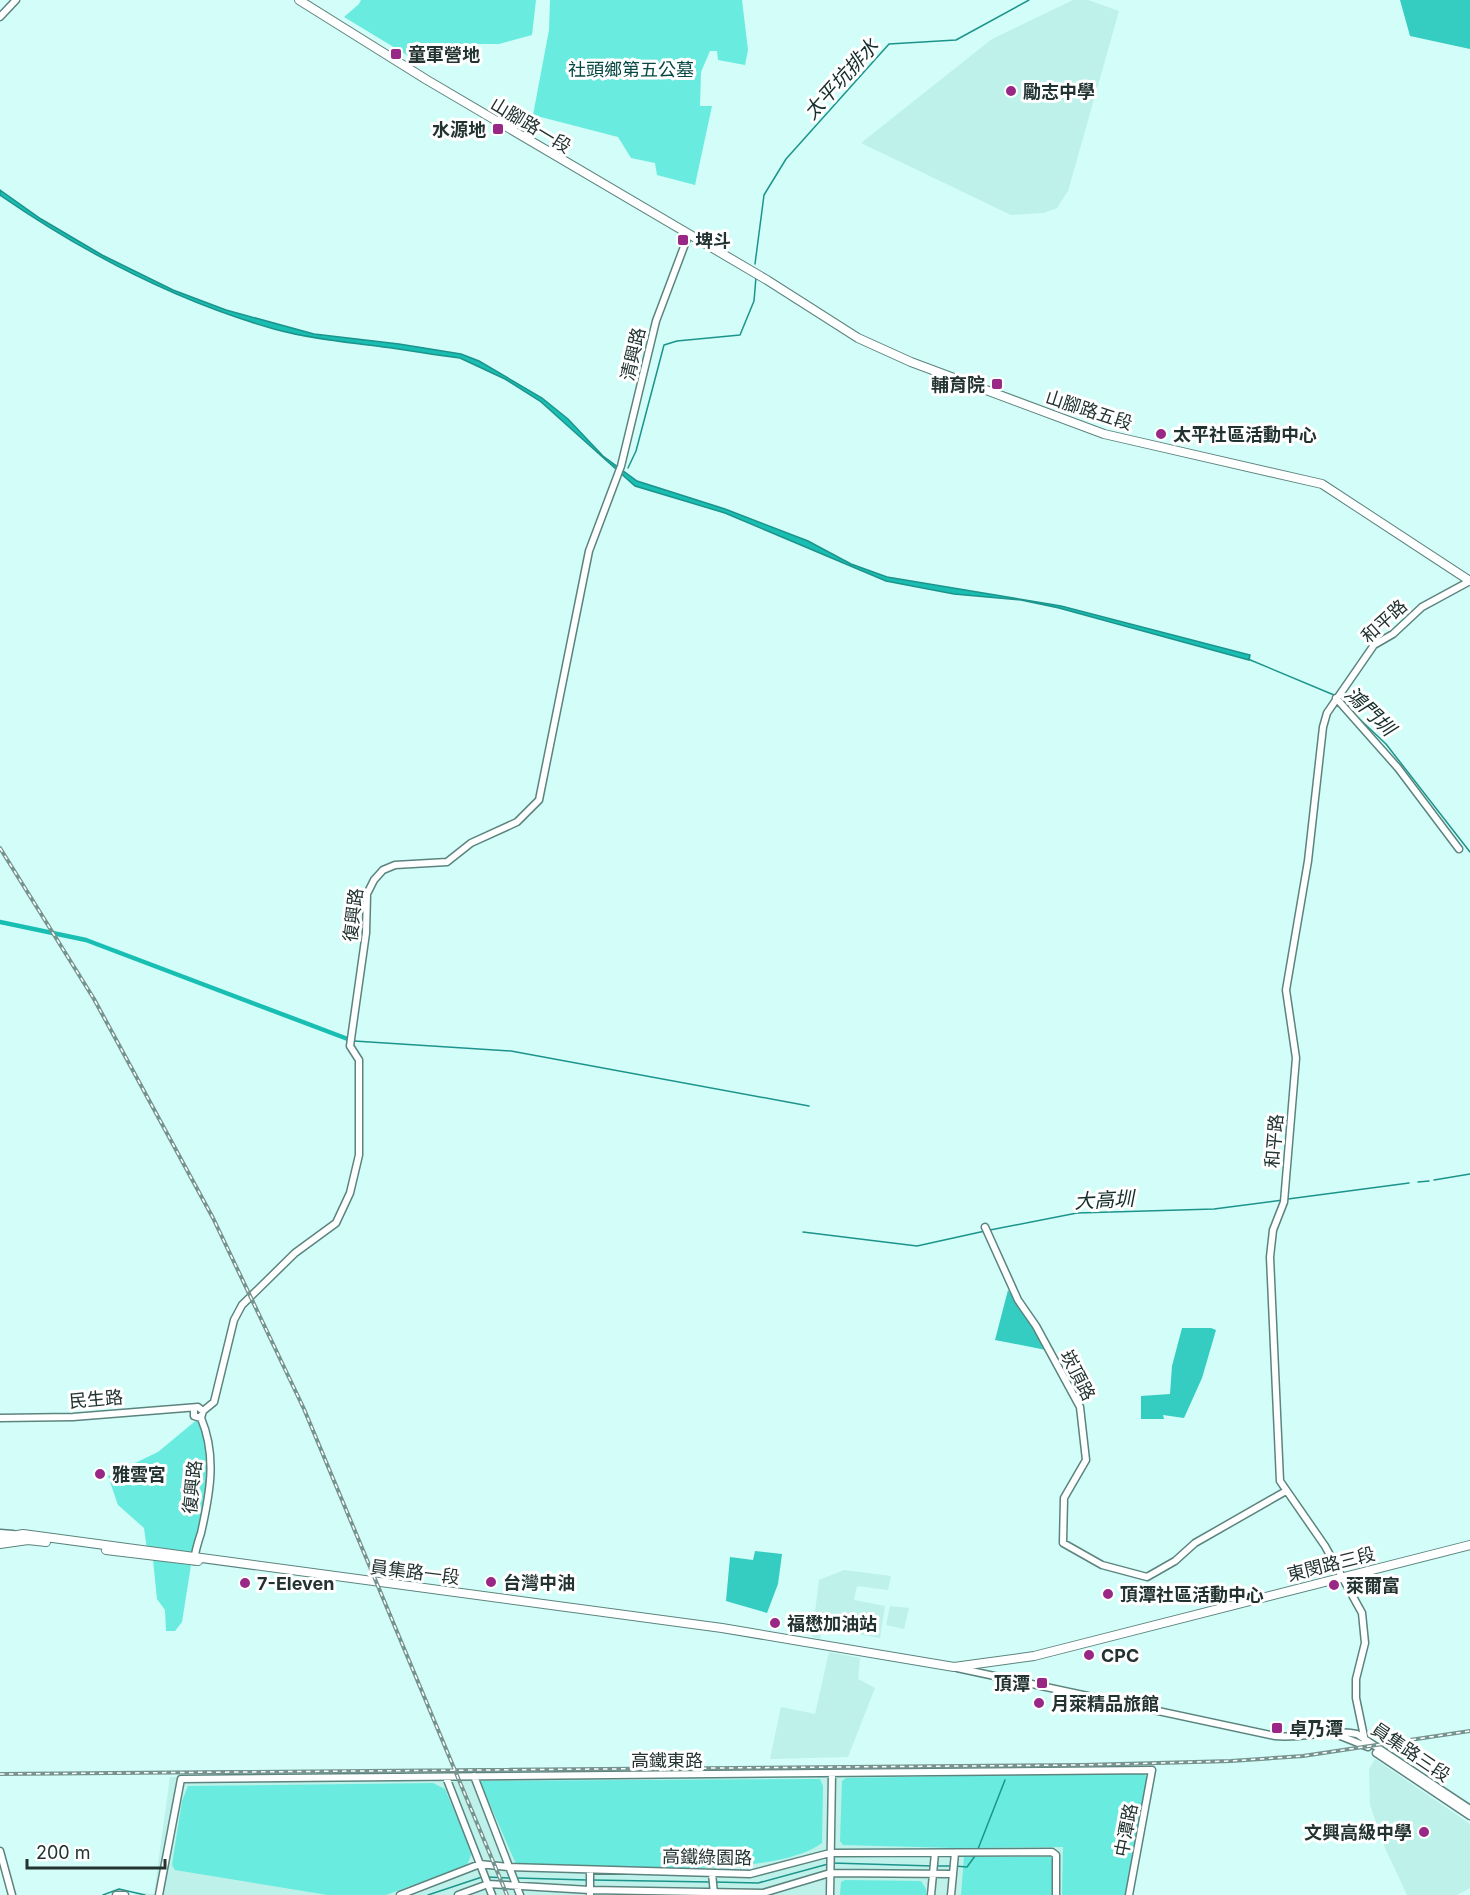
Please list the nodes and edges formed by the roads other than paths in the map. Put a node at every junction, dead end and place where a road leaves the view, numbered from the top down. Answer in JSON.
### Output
{"nodes":[{"id":1,"x":16,"y":0,"type":"edge"},
{"id":2,"x":299,"y":0,"type":"edge"},
{"id":3,"x":0,"y":17,"type":"edge"},
{"id":4,"x":688,"y":236,"type":"junction"},
{"id":5,"x":751,"y":271,"type":"joint"},
{"id":6,"x":615,"y":483,"type":"joint"},
{"id":7,"x":1470,"y":581,"type":"edge"},
{"id":8,"x":1337,"y":697,"type":"junction"},
{"id":9,"x":1459,"y":849,"type":"dead end"},
{"id":10,"x":985,"y":1227,"type":"dead end"},
{"id":11,"x":202,"y":1414,"type":"junction"},
{"id":12,"x":0,"y":1418,"type":"edge"},
{"id":13,"x":1286,"y":1491,"type":"junction"},
{"id":14,"x":0,"y":1536,"type":"edge"},
{"id":15,"x":26,"y":1537,"type":"junction"},
{"id":16,"x":0,"y":1544,"type":"edge"},
{"id":17,"x":1470,"y":1545,"type":"edge"},
{"id":18,"x":194,"y":1559,"type":"junction"},
{"id":19,"x":1342,"y":1577,"type":"junction"},
{"id":20,"x":954,"y":1667,"type":"junction"},
{"id":21,"x":1332,"y":1733,"type":"junction"},
{"id":22,"x":1362,"y":1737,"type":"junction"},
{"id":23,"x":1367,"y":1747,"type":"junction"},
{"id":24,"x":1152,"y":1770,"type":"joint"},
{"id":25,"x":832,"y":1774,"type":"junction"},
{"id":26,"x":474,"y":1776,"type":"junction"},
{"id":27,"x":446,"y":1777,"type":"junction"},
{"id":28,"x":1470,"y":1809,"type":"edge"},
{"id":29,"x":1470,"y":1816,"type":"edge"},
{"id":30,"x":0,"y":1851,"type":"edge"},
{"id":31,"x":955,"y":1852,"type":"junction"},
{"id":32,"x":830,"y":1853,"type":"junction"},
{"id":33,"x":934,"y":1853,"type":"junction"},
{"id":34,"x":480,"y":1864,"type":"junction"},
{"id":35,"x":508,"y":1868,"type":"junction"},
{"id":36,"x":590,"y":1870,"type":"junction"},
{"id":37,"x":712,"y":1873,"type":"junction"},
{"id":38,"x":830,"y":1873,"type":"junction"},
{"id":39,"x":933,"y":1874,"type":"junction"},
{"id":40,"x":952,"y":1874,"type":"junction"},
{"id":41,"x":488,"y":1884,"type":"junction"},
{"id":42,"x":517,"y":1887,"type":"junction"},
{"id":43,"x":590,"y":1892,"type":"edge"},
{"id":44,"x":714,"y":1894,"type":"edge"},
{"id":45,"x":12,"y":1895,"type":"edge"},
{"id":46,"x":116,"y":1895,"type":"edge"},
{"id":47,"x":125,"y":1895,"type":"edge"},
{"id":48,"x":159,"y":1895,"type":"edge"},
{"id":49,"x":400,"y":1895,"type":"edge"},
{"id":50,"x":458,"y":1895,"type":"edge"},
{"id":51,"x":492,"y":1895,"type":"edge"},
{"id":52,"x":520,"y":1895,"type":"edge"},
{"id":53,"x":830,"y":1895,"type":"edge"},
{"id":54,"x":931,"y":1895,"type":"edge"},
{"id":55,"x":951,"y":1895,"type":"edge"},
{"id":56,"x":1056,"y":1895,"type":"edge"},
{"id":57,"x":1129,"y":1895,"type":"edge"}],
"edges":[{"from":1,"to":3,"type":"street"},
{"from":2,"to":4,"type":"main road","name":"山腳路一段"},
{"from":4,"to":5,"type":"main road","name":"山腳路一段"},
{"from":4,"to":6,"type":"street","name":"清興路"},
{"from":5,"to":7,"type":"main road","name":"山腳路五段"},
{"from":6,"to":11,"type":"street","name":"復興路"},
{"from":7,"to":8,"type":"street","name":"和平路"},
{"from":8,"to":9,"type":"street"},
{"from":8,"to":13,"type":"street","name":"和平路"},
{"from":10,"to":13,"type":"street","name":"崁頂路"},
{"from":11,"to":12,"type":"street","name":"民生路"},
{"from":11,"to":18,"type":"street","name":"復興路"},
{"from":13,"to":19,"type":"street","name":"和平路"},
{"from":14,"to":15,"type":"main road"},
{"from":15,"to":16,"type":"main road"},
{"from":15,"to":18,"type":"main road","name":"員集路一段"},
{"from":17,"to":19,"type":"main road","name":"東閔路三段"},
{"from":18,"to":20,"type":"main road","name":"員集路一段"},
{"from":19,"to":20,"type":"main road","name":"東閔路三段"},
{"from":19,"to":22,"type":"street","name":"和平路"},
{"from":20,"to":21,"type":"street"},
{"from":21,"to":22,"type":"street","name":"員集路三段"},
{"from":21,"to":23,"type":"street","name":"員集路三段"},
{"from":22,"to":23,"type":"street","name":"和平路"},
{"from":22,"to":28,"type":"street","name":"員集路三段"},
{"from":23,"to":29,"type":"street","name":"員集路三段"},
{"from":24,"to":25,"type":"street","name":"高鐵東路"},
{"from":24,"to":57,"type":"street","name":"中潭路"},
{"from":25,"to":26,"type":"street","name":"高鐵東路"},
{"from":25,"to":32,"type":"street"},
{"from":26,"to":27,"type":"street","name":"高鐵東路"},
{"from":26,"to":35,"type":"street"},
{"from":27,"to":34,"type":"street"},
{"from":27,"to":48,"type":"street","name":"高鐵東路"},
{"from":30,"to":45,"type":"street"},
{"from":31,"to":33,"type":"street","name":"高鐵綠園路"},
{"from":31,"to":40,"type":"street"},
{"from":31,"to":56,"type":"street","name":"高鐵綠園路"},
{"from":32,"to":33,"type":"street","name":"高鐵綠園路"},
{"from":32,"to":37,"type":"street","name":"高鐵綠園路"},
{"from":32,"to":38,"type":"street"},
{"from":33,"to":39,"type":"street"},
{"from":34,"to":35,"type":"street","name":"高鐵綠園路"},
{"from":34,"to":41,"type":"street"},
{"from":34,"to":49,"type":"street","name":"高鐵綠園路"},
{"from":35,"to":36,"type":"street","name":"高鐵綠園路"},
{"from":35,"to":42,"type":"street"},
{"from":36,"to":37,"type":"street","name":"高鐵綠園路"},
{"from":36,"to":43,"type":"street"},
{"from":37,"to":44,"type":"street"},
{"from":38,"to":39,"type":"street","name":"高鐵綠園路"},
{"from":38,"to":44,"type":"street","name":"高鐵綠園路"},
{"from":38,"to":53,"type":"street"},
{"from":39,"to":40,"type":"street","name":"高鐵綠園路"},
{"from":39,"to":54,"type":"street"},
{"from":40,"to":55,"type":"street"},
{"from":41,"to":42,"type":"street","name":"高鐵綠園路"},
{"from":41,"to":50,"type":"street","name":"高鐵綠園路"},
{"from":41,"to":51,"type":"street"},
{"from":42,"to":43,"type":"street","name":"高鐵綠園路"},
{"from":42,"to":52,"type":"street"},
{"from":43,"to":44,"type":"street","name":"高鐵綠園路"},
{"from":46,"to":47,"type":"street"}]}
